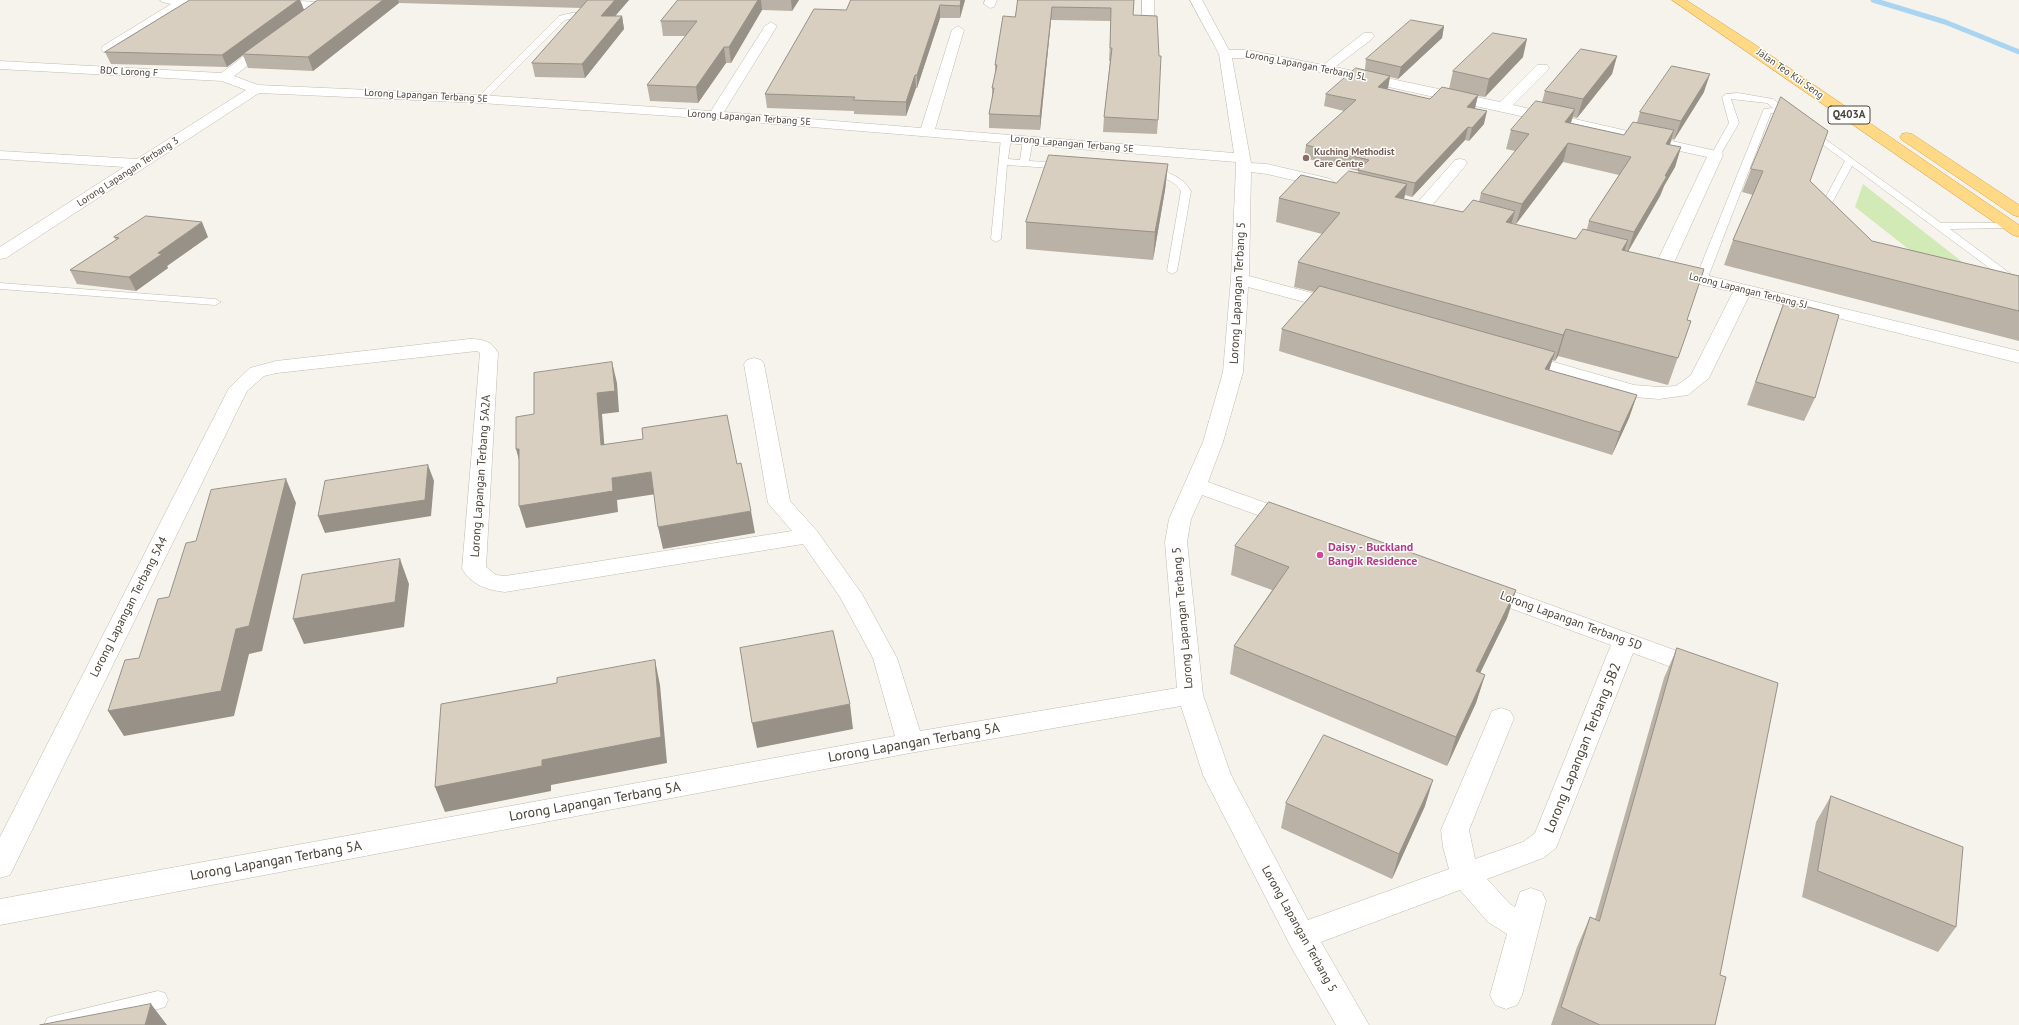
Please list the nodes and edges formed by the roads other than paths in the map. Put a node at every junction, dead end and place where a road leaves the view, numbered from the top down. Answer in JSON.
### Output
{"nodes":[{"id":1,"x":166,"y":0,"type":"edge"},
{"id":2,"x":1148,"y":0,"type":"edge"},
{"id":3,"x":1196,"y":0,"type":"edge"},
{"id":4,"x":1678,"y":0,"type":"edge"},
{"id":5,"x":1698,"y":0,"type":"edge"},
{"id":6,"x":183,"y":1,"type":"edge"},
{"id":7,"x":229,"y":2,"type":"edge"},
{"id":8,"x":325,"y":3,"type":"edge"},
{"id":9,"x":260,"y":4,"type":"edge"},
{"id":10,"x":585,"y":14,"type":"edge"},
{"id":11,"x":1148,"y":19,"type":"edge"},
{"id":12,"x":301,"y":20,"type":"edge"},
{"id":13,"x":771,"y":26,"type":"dead end"},
{"id":14,"x":958,"y":30,"type":"dead end"},
{"id":15,"x":282,"y":34,"type":"edge"},
{"id":16,"x":1368,"y":36,"type":"dead end"},
{"id":17,"x":107,"y":49,"type":"edge"},
{"id":18,"x":1225,"y":54,"type":"junction"},
{"id":19,"x":0,"y":65,"type":"edge"},
{"id":20,"x":1542,"y":68,"type":"dead end"},
{"id":21,"x":1804,"y":68,"type":"dead end"},
{"id":22,"x":1325,"y":69,"type":"junction"},
{"id":23,"x":224,"y":77,"type":"junction"},
{"id":24,"x":256,"y":89,"type":"junction"},
{"id":25,"x":481,"y":99,"type":"junction"},
{"id":26,"x":1503,"y":107,"type":"junction"},
{"id":27,"x":1782,"y":110,"type":"junction"},
{"id":28,"x":715,"y":115,"type":"junction"},
{"id":29,"x":1895,"y":129,"type":"dead end"},
{"id":30,"x":927,"y":132,"type":"junction"},
{"id":31,"x":1006,"y":138,"type":"junction"},
{"id":32,"x":1028,"y":140,"type":"junction"},
{"id":33,"x":0,"y":155,"type":"edge"},
{"id":34,"x":1716,"y":155,"type":"junction"},
{"id":35,"x":1850,"y":160,"type":"junction"},
{"id":36,"x":1003,"y":162,"type":"junction"},
{"id":37,"x":1242,"y":162,"type":"junction"},
{"id":38,"x":1024,"y":163,"type":"junction"},
{"id":39,"x":1460,"y":163,"type":"dead end"},
{"id":40,"x":141,"y":164,"type":"junction"},
{"id":41,"x":1079,"y":167,"type":"edge"},
{"id":42,"x":1134,"y":171,"type":"edge"},
{"id":43,"x":1341,"y":187,"type":"edge"},
{"id":44,"x":1423,"y":206,"type":"edge"},
{"id":45,"x":2019,"y":212,"type":"edge"},
{"id":46,"x":1844,"y":221,"type":"edge"},
{"id":47,"x":1939,"y":226,"type":"junction"},
{"id":48,"x":2014,"y":229,"type":"edge"},
{"id":49,"x":996,"y":239,"type":"dead end"},
{"id":50,"x":0,"y":254,"type":"edge"},
{"id":51,"x":1172,"y":271,"type":"dead end"},
{"id":52,"x":1240,"y":279,"type":"junction"},
{"id":53,"x":1701,"y":280,"type":"junction"},
{"id":54,"x":1997,"y":283,"type":"edge"},
{"id":55,"x":0,"y":286,"type":"edge"},
{"id":56,"x":2019,"y":286,"type":"edge"},
{"id":57,"x":1743,"y":290,"type":"junction"},
{"id":58,"x":215,"y":302,"type":"dead end"},
{"id":59,"x":1358,"y":311,"type":"edge"},
{"id":60,"x":1503,"y":354,"type":"edge"},
{"id":61,"x":2019,"y":357,"type":"edge"},
{"id":62,"x":754,"y":364,"type":"dead end"},
{"id":63,"x":276,"y":367,"type":"joint"},
{"id":64,"x":1196,"y":485,"type":"junction"},
{"id":65,"x":1315,"y":528,"type":"edge"},
{"id":66,"x":809,"y":536,"type":"junction"},
{"id":67,"x":1462,"y":582,"type":"edge"},
{"id":68,"x":1625,"y":641,"type":"junction"},
{"id":69,"x":1721,"y":676,"type":"edge"},
{"id":70,"x":1190,"y":695,"type":"junction"},
{"id":71,"x":1501,"y":718,"type":"dead end"},
{"id":72,"x":910,"y":744,"type":"junction"},
{"id":73,"x":0,"y":866,"type":"edge"},
{"id":74,"x":1465,"y":875,"type":"junction"},
{"id":75,"x":0,"y":912,"type":"edge"},
{"id":76,"x":1301,"y":936,"type":"junction"},
{"id":77,"x":1506,"y":995,"type":"dead end"},
{"id":78,"x":158,"y":1000,"type":"dead end"},
{"id":79,"x":54,"y":1025,"type":"edge"},
{"id":80,"x":1353,"y":1025,"type":"edge"}],
"edges":[{"from":1,"to":6,"type":"street"},
{"from":2,"to":11,"type":"street"},
{"from":3,"to":18,"type":"street","name":"Lorong Lapangan Terbang 5"},
{"from":4,"to":48,"type":"highway","name":"Jalan Teo Kui Seng","number":"Q403A"},
{"from":5,"to":21,"type":"highway","name":"Jalan Teo Kui Seng"},
{"from":6,"to":7,"type":"street"},
{"from":6,"to":17,"type":"street"},
{"from":8,"to":9,"type":"street"},
{"from":8,"to":12,"type":"street"},
{"from":10,"to":25,"type":"lane"},
{"from":13,"to":28,"type":"street"},
{"from":14,"to":30,"type":"street"},
{"from":15,"to":23,"type":"street"},
{"from":16,"to":22,"type":"street"},
{"from":18,"to":22,"type":"street","name":"Lorong Lapangan Terbang 5L"},
{"from":18,"to":37,"type":"street","name":"Lorong Lapangan Terbang 5"},
{"from":19,"to":23,"type":"street","name":"BDC Lorong F"},
{"from":20,"to":26,"type":"street"},
{"from":22,"to":26,"type":"street","name":"Lorong Lapangan Terbang 5L"},
{"from":23,"to":24,"type":"street","name":"BDC Lorong F"},
{"from":24,"to":25,"type":"street","name":"Lorong Lapangan Terbang 5E"},
{"from":24,"to":40,"type":"street","name":"Lorong Lapangan Terbang 3"},
{"from":25,"to":28,"type":"street","name":"Lorong Lapangan Terbang 5E"},
{"from":26,"to":34,"type":"street","name":"Lorong Lapangan Terbang 5L"},
{"from":27,"to":34,"type":"lane"},
{"from":27,"to":35,"type":"lane"},
{"from":27,"to":53,"type":"lane"},
{"from":28,"to":30,"type":"street","name":"Lorong Lapangan Terbang 5E"},
{"from":29,"to":45,"type":"highway"},
{"from":30,"to":31,"type":"street","name":"Lorong Lapangan Terbang 5E"},
{"from":31,"to":32,"type":"street","name":"Lorong Lapangan Terbang 5E"},
{"from":31,"to":36,"type":"lane"},
{"from":32,"to":37,"type":"street","name":"Lorong Lapangan Terbang 5E"},
{"from":32,"to":38,"type":"lane"},
{"from":33,"to":40,"type":"street"},
{"from":34,"to":53,"type":"street","name":"Lorong Lapangan Terbang 5J"},
{"from":35,"to":46,"type":"lane"},
{"from":35,"to":47,"type":"lane"},
{"from":36,"to":38,"type":"lane"},
{"from":36,"to":49,"type":"lane"},
{"from":37,"to":43,"type":"street"},
{"from":37,"to":52,"type":"street","name":"Lorong Lapangan Terbang 5"},
{"from":38,"to":41,"type":"lane"},
{"from":39,"to":44,"type":"street"},
{"from":40,"to":50,"type":"street","name":"Lorong Lapangan Terbang 3"},
{"from":42,"to":51,"type":"lane"},
{"from":47,"to":48,"type":"lane"},
{"from":47,"to":56,"type":"lane"},
{"from":52,"to":59,"type":"street"},
{"from":52,"to":64,"type":"street","name":"Lorong Lapangan Terbang 5"},
{"from":53,"to":57,"type":"street","name":"Lorong Lapangan Terbang 5J"},
{"from":54,"to":56,"type":"lane"},
{"from":55,"to":58,"type":"lane"},
{"from":57,"to":60,"type":"street"},
{"from":57,"to":61,"type":"street","name":"Lorong Lapangan Terbang 5J"},
{"from":62,"to":66,"type":"street"},
{"from":63,"to":66,"type":"street","name":"Lorong Lapangan Terbang 5A2A"},
{"from":63,"to":73,"type":"street","name":"Lorong Lapangan Terbang 5A4"},
{"from":64,"to":65,"type":"street"},
{"from":64,"to":70,"type":"street","name":"Lorong Lapangan Terbang 5"},
{"from":66,"to":72,"type":"street"},
{"from":67,"to":68,"type":"street","name":"Lorong Lapangan Terbang 5D"},
{"from":68,"to":69,"type":"street","name":"Lorong Lapangan Terbang 5D"},
{"from":68,"to":74,"type":"street","name":"Lorong Lapangan Terbang 5B2"},
{"from":70,"to":72,"type":"street","name":"Lorong Lapangan Terbang 5A"},
{"from":70,"to":76,"type":"street","name":"Lorong Lapangan Terbang 5"},
{"from":71,"to":74,"type":"street"},
{"from":72,"to":75,"type":"street","name":"Lorong Lapangan Terbang 5A"},
{"from":74,"to":76,"type":"street","name":"Lorong Lapangan Terbang 5B2"},
{"from":74,"to":77,"type":"street"},
{"from":76,"to":80,"type":"street","name":"Lorong Lapangan Terbang 5"},
{"from":78,"to":79,"type":"lane"}]}
